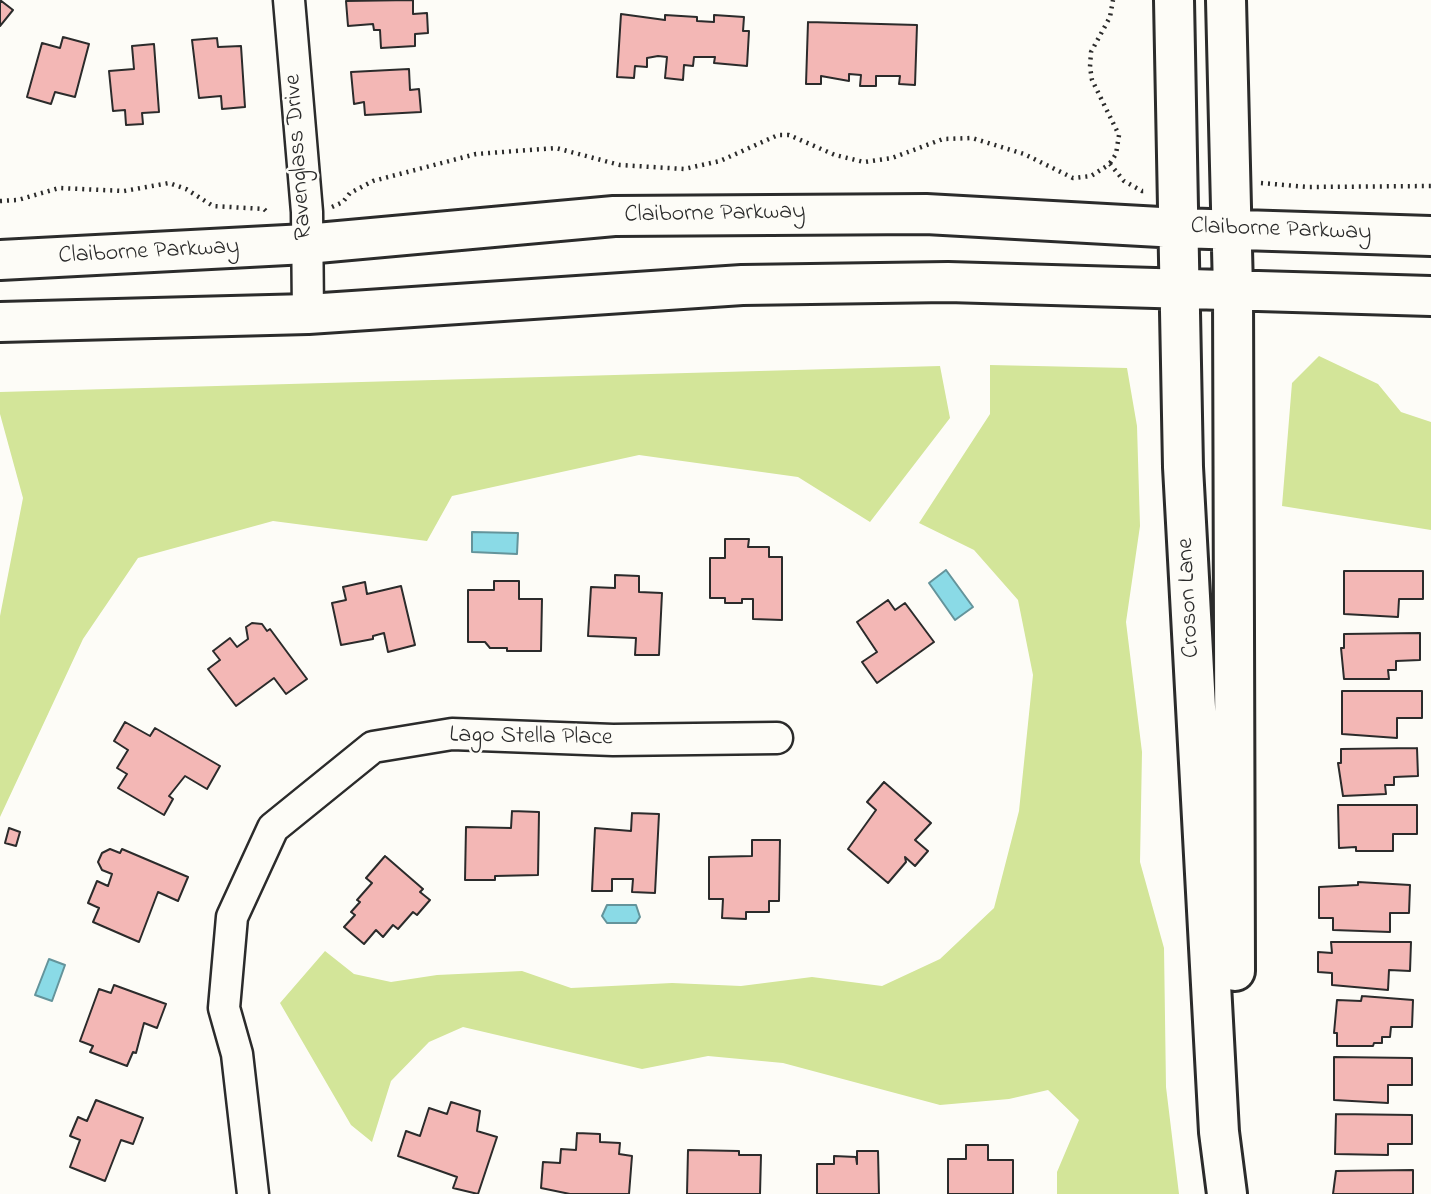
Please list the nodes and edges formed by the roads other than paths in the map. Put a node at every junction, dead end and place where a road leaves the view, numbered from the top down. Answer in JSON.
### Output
{"nodes":[{"id":1,"x":289,"y":0,"type":"edge"},
{"id":2,"x":1174,"y":0,"type":"edge"},
{"id":3,"x":1226,"y":0,"type":"edge"},
{"id":4,"x":1178,"y":209,"type":"junction"},
{"id":5,"x":306,"y":228,"type":"junction"},
{"id":6,"x":1231,"y":228,"type":"junction"},
{"id":7,"x":1431,"y":236,"type":"edge"},
{"id":8,"x":0,"y":260,"type":"edge"},
{"id":9,"x":1179,"y":288,"type":"junction"},
{"id":10,"x":1233,"y":290,"type":"junction"},
{"id":11,"x":1431,"y":296,"type":"edge"},
{"id":12,"x":308,"y":314,"type":"junction"},
{"id":13,"x":0,"y":322,"type":"edge"},
{"id":14,"x":777,"y":738,"type":"dead end"},
{"id":15,"x":253,"y":1194,"type":"edge"},
{"id":16,"x":1227,"y":1194,"type":"edge"},
{"id":17,"x":1235,"y":1194,"type":"edge"}],
"edges":[{"from":1,"to":5,"type":"street","name":"Ravenglass Drive"},
{"from":2,"to":4,"type":"main road","name":"Croson Lane"},
{"from":3,"to":6,"type":"main road","name":"Croson Lane"},
{"from":4,"to":5,"type":"main road","name":"Claiborne Parkway"},
{"from":4,"to":6,"type":"main road","name":"Claiborne Parkway"},
{"from":4,"to":9,"type":"main road","name":"Croson Lane"},
{"from":5,"to":8,"type":"main road","name":"Claiborne Parkway"},
{"from":5,"to":12,"type":"street","name":"Ravenglass Drive"},
{"from":6,"to":7,"type":"main road","name":"Claiborne Parkway"},
{"from":6,"to":10,"type":"main road","name":"Croson Lane"},
{"from":9,"to":10,"type":"main road"},
{"from":9,"to":12,"type":"main road"},
{"from":9,"to":16,"type":"main road","name":"Croson Lane"},
{"from":10,"to":11,"type":"main road"},
{"from":10,"to":17,"type":"main road","name":"Croson Lane"},
{"from":12,"to":13,"type":"main road"},
{"from":14,"to":15,"type":"street","name":"Lago Stella Place"}]}
